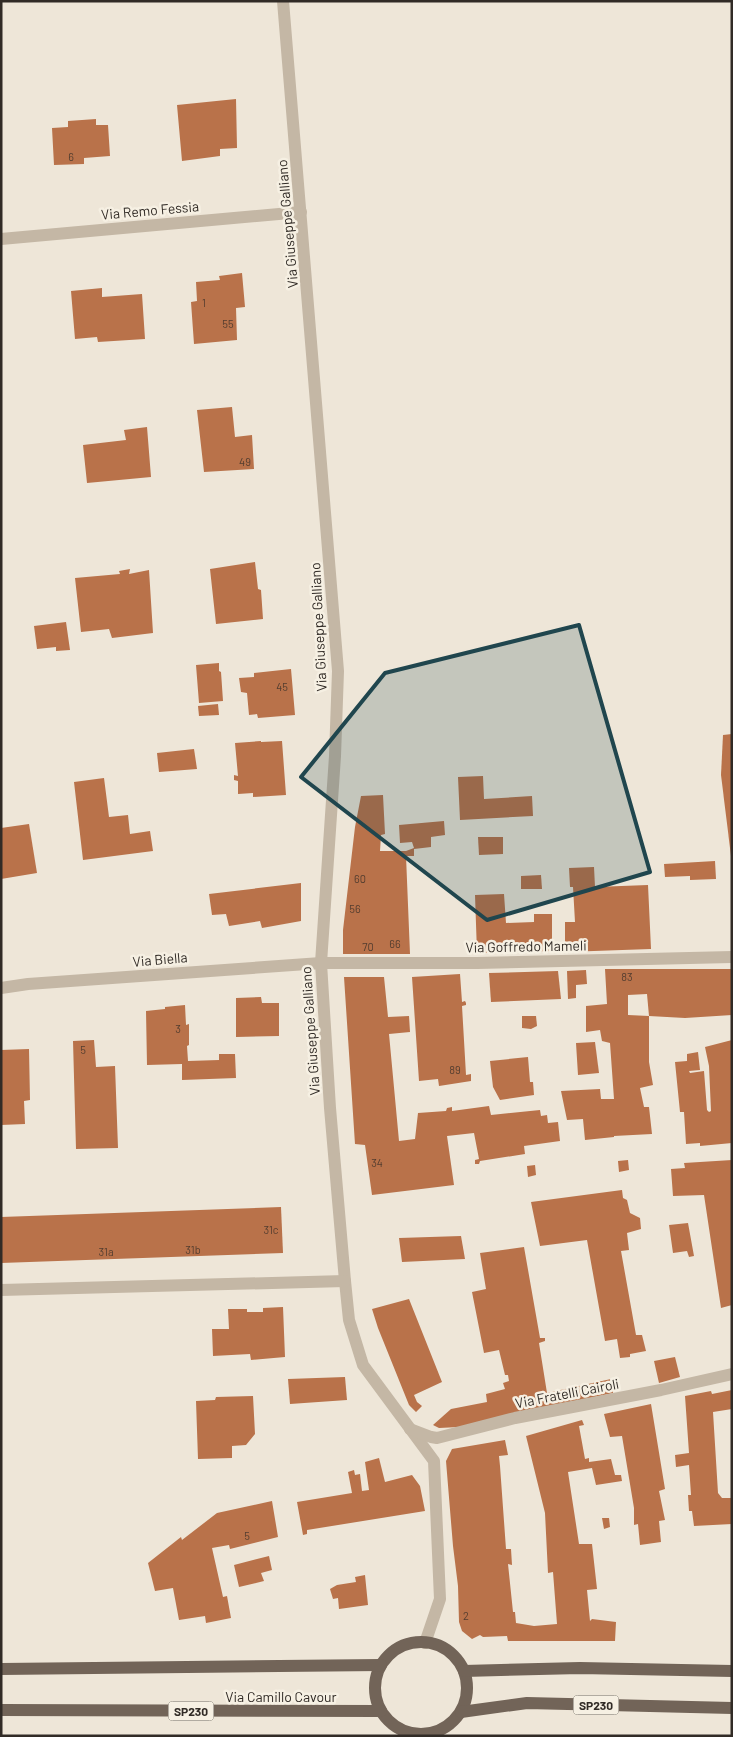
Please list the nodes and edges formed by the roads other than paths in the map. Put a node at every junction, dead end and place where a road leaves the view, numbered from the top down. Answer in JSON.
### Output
{"nodes":[{"id":1,"x":283,"y":1,"type":"edge"},
{"id":2,"x":301,"y":212,"type":"junction"},
{"id":3,"x":1,"y":239,"type":"edge"},
{"id":4,"x":732,"y":957,"type":"edge"},
{"id":5,"x":321,"y":963,"type":"junction"},
{"id":6,"x":1,"y":988,"type":"edge"},
{"id":7,"x":345,"y":1281,"type":"junction"},
{"id":8,"x":1,"y":1290,"type":"edge"},
{"id":9,"x":732,"y":1374,"type":"edge"},
{"id":10,"x":410,"y":1429,"type":"junction"},
{"id":11,"x":425,"y":1643,"type":"junction"},
{"id":12,"x":381,"y":1665,"type":"junction"},
{"id":13,"x":1,"y":1670,"type":"edge"},
{"id":14,"x":464,"y":1671,"type":"junction"},
{"id":15,"x":732,"y":1672,"type":"edge"},
{"id":16,"x":732,"y":1708,"type":"edge"},
{"id":17,"x":1,"y":1710,"type":"edge"},
{"id":18,"x":381,"y":1712,"type":"junction"},
{"id":19,"x":461,"y":1712,"type":"junction"},
{"id":20,"x":421,"y":1735,"type":"edge"}],
"edges":[{"from":1,"to":2,"type":"street","name":"Via Giuseppe Galliano"},
{"from":2,"to":3,"type":"street","name":"Via Remo Fessia"},
{"from":2,"to":5,"type":"street","name":"Via Giuseppe Galliano"},
{"from":4,"to":5,"type":"street","name":"Via Goffredo Mameli"},
{"from":5,"to":6,"type":"street","name":"Via Biella"},
{"from":5,"to":7,"type":"street","name":"Via Giuseppe Galliano"},
{"from":7,"to":8,"type":"street"},
{"from":7,"to":10,"type":"street","name":"Via Giuseppe Galliano"},
{"from":9,"to":10,"type":"street","name":"Via Fratelli Cairoli"},
{"from":10,"to":11,"type":"street","name":"Via Giuseppe Galliano"},
{"from":11,"to":12,"type":"main road"},
{"from":11,"to":14,"type":"main road"},
{"from":12,"to":13,"type":"main road"},
{"from":12,"to":18,"type":"main road"},
{"from":14,"to":15,"type":"main road"},
{"from":14,"to":19,"type":"main road"},
{"from":16,"to":19,"type":"main road","number":"SP230"},
{"from":17,"to":18,"type":"main road","name":"Via Camillo Cavour","number":"SP230"},
{"from":18,"to":20,"type":"main road"},
{"from":19,"to":20,"type":"main road"}]}
